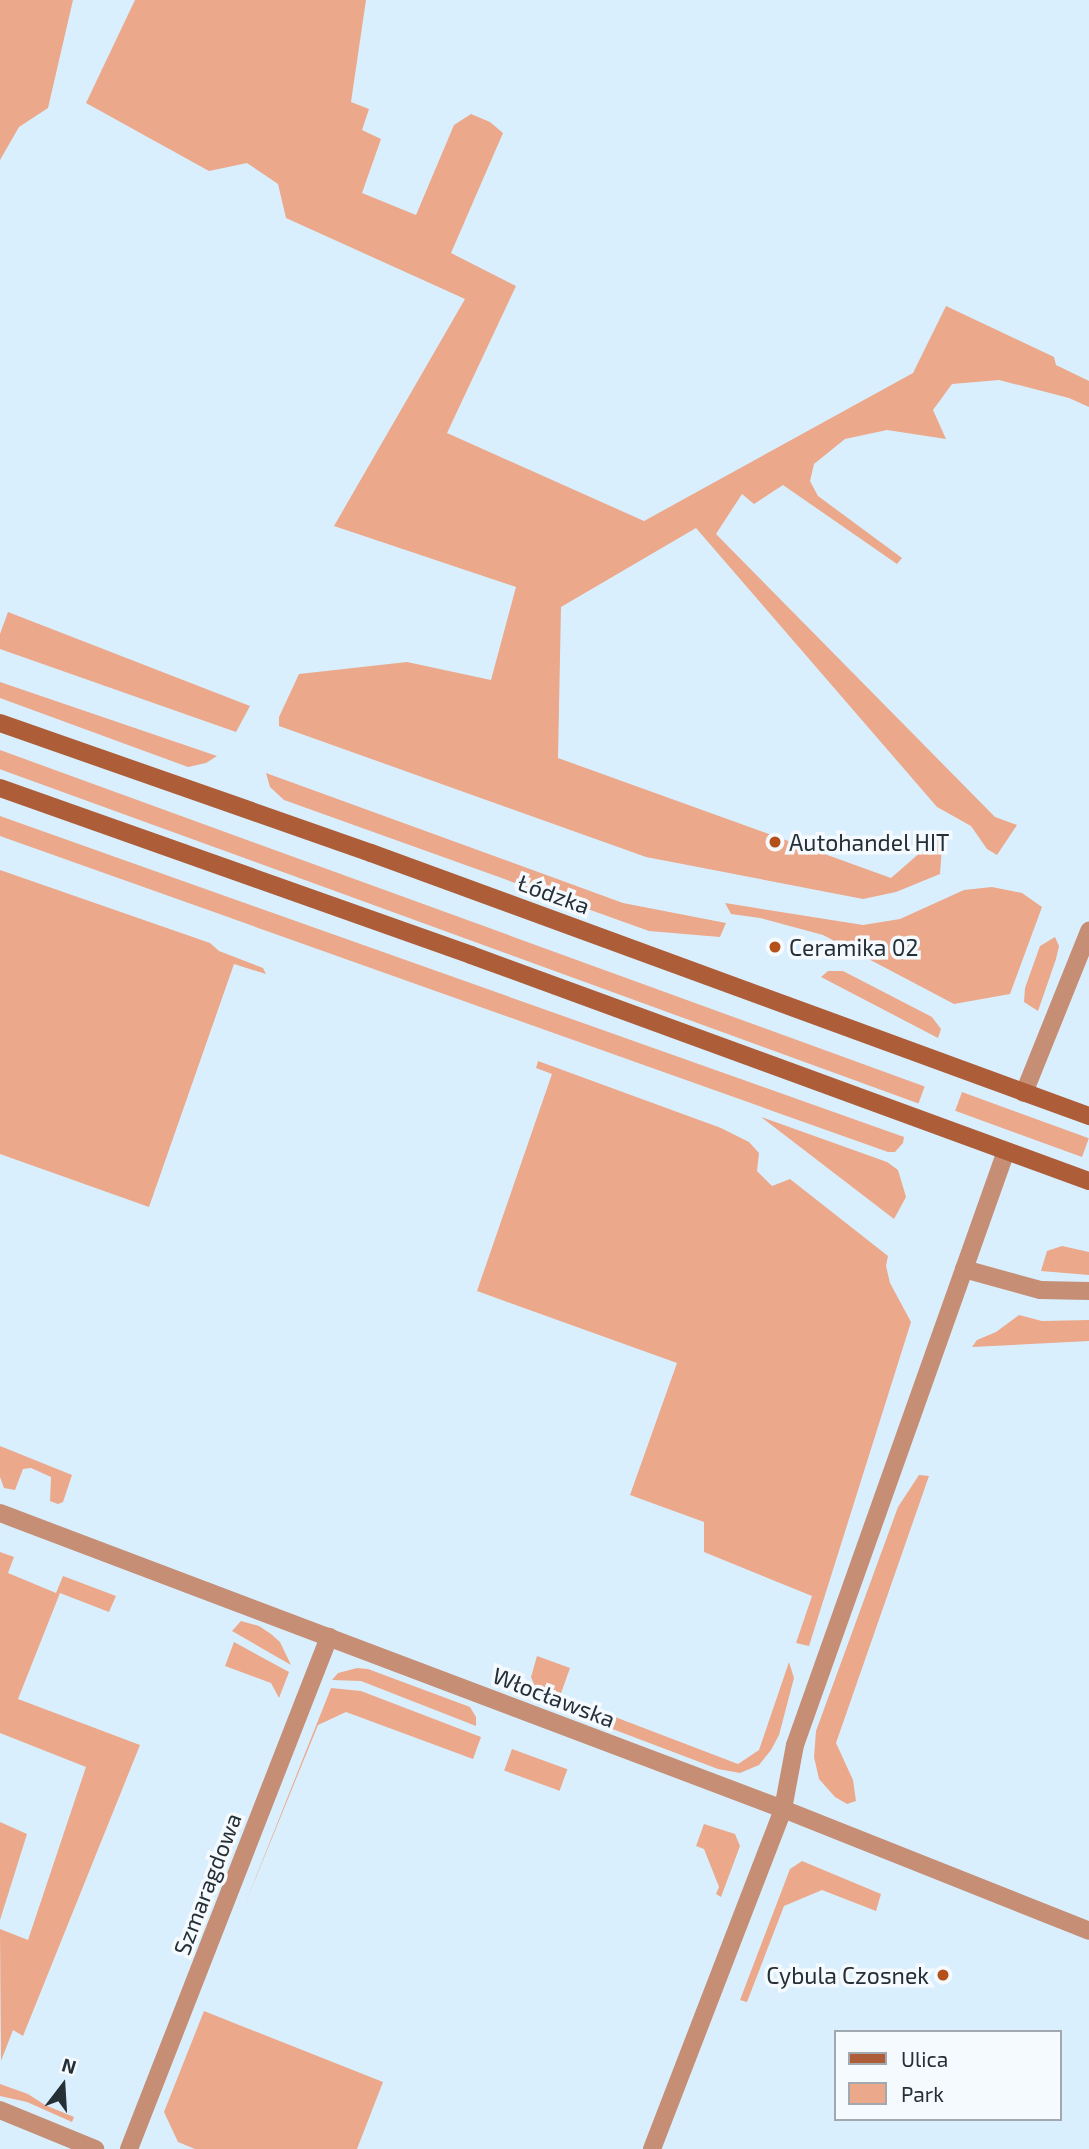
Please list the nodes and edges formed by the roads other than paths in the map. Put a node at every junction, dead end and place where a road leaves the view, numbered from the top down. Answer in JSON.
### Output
{"nodes":[{"id":1,"x":0,"y":723,"type":"edge"},
{"id":2,"x":0,"y":788,"type":"edge"},
{"id":3,"x":1089,"y":931,"type":"edge"},
{"id":4,"x":1024,"y":1093,"type":"junction"},
{"id":5,"x":1089,"y":1116,"type":"edge"},
{"id":6,"x":1006,"y":1151,"type":"junction"},
{"id":7,"x":1089,"y":1181,"type":"edge"},
{"id":8,"x":964,"y":1269,"type":"junction"},
{"id":9,"x":1089,"y":1291,"type":"edge"},
{"id":10,"x":0,"y":1513,"type":"edge"},
{"id":11,"x":329,"y":1637,"type":"junction"},
{"id":12,"x":783,"y":1810,"type":"junction"},
{"id":13,"x":1089,"y":1931,"type":"edge"},
{"id":14,"x":0,"y":2110,"type":"edge"},
{"id":15,"x":95,"y":2149,"type":"edge"},
{"id":16,"x":130,"y":2149,"type":"edge"},
{"id":17,"x":652,"y":2149,"type":"edge"}],
"edges":[{"from":1,"to":4,"type":"main road","name":"Łódzka"},
{"from":2,"to":6,"type":"main road"},
{"from":3,"to":4,"type":"street"},
{"from":4,"to":5,"type":"main road","name":"Łódzka"},
{"from":6,"to":7,"type":"main road"},
{"from":6,"to":8,"type":"street"},
{"from":8,"to":9,"type":"street"},
{"from":8,"to":12,"type":"street"},
{"from":10,"to":11,"type":"street","name":"Włocławska"},
{"from":11,"to":12,"type":"street","name":"Włocławska"},
{"from":11,"to":16,"type":"street","name":"Szmaragdowa"},
{"from":12,"to":13,"type":"street","name":"Włocławska"},
{"from":12,"to":17,"type":"street"},
{"from":14,"to":15,"type":"street"}]}
